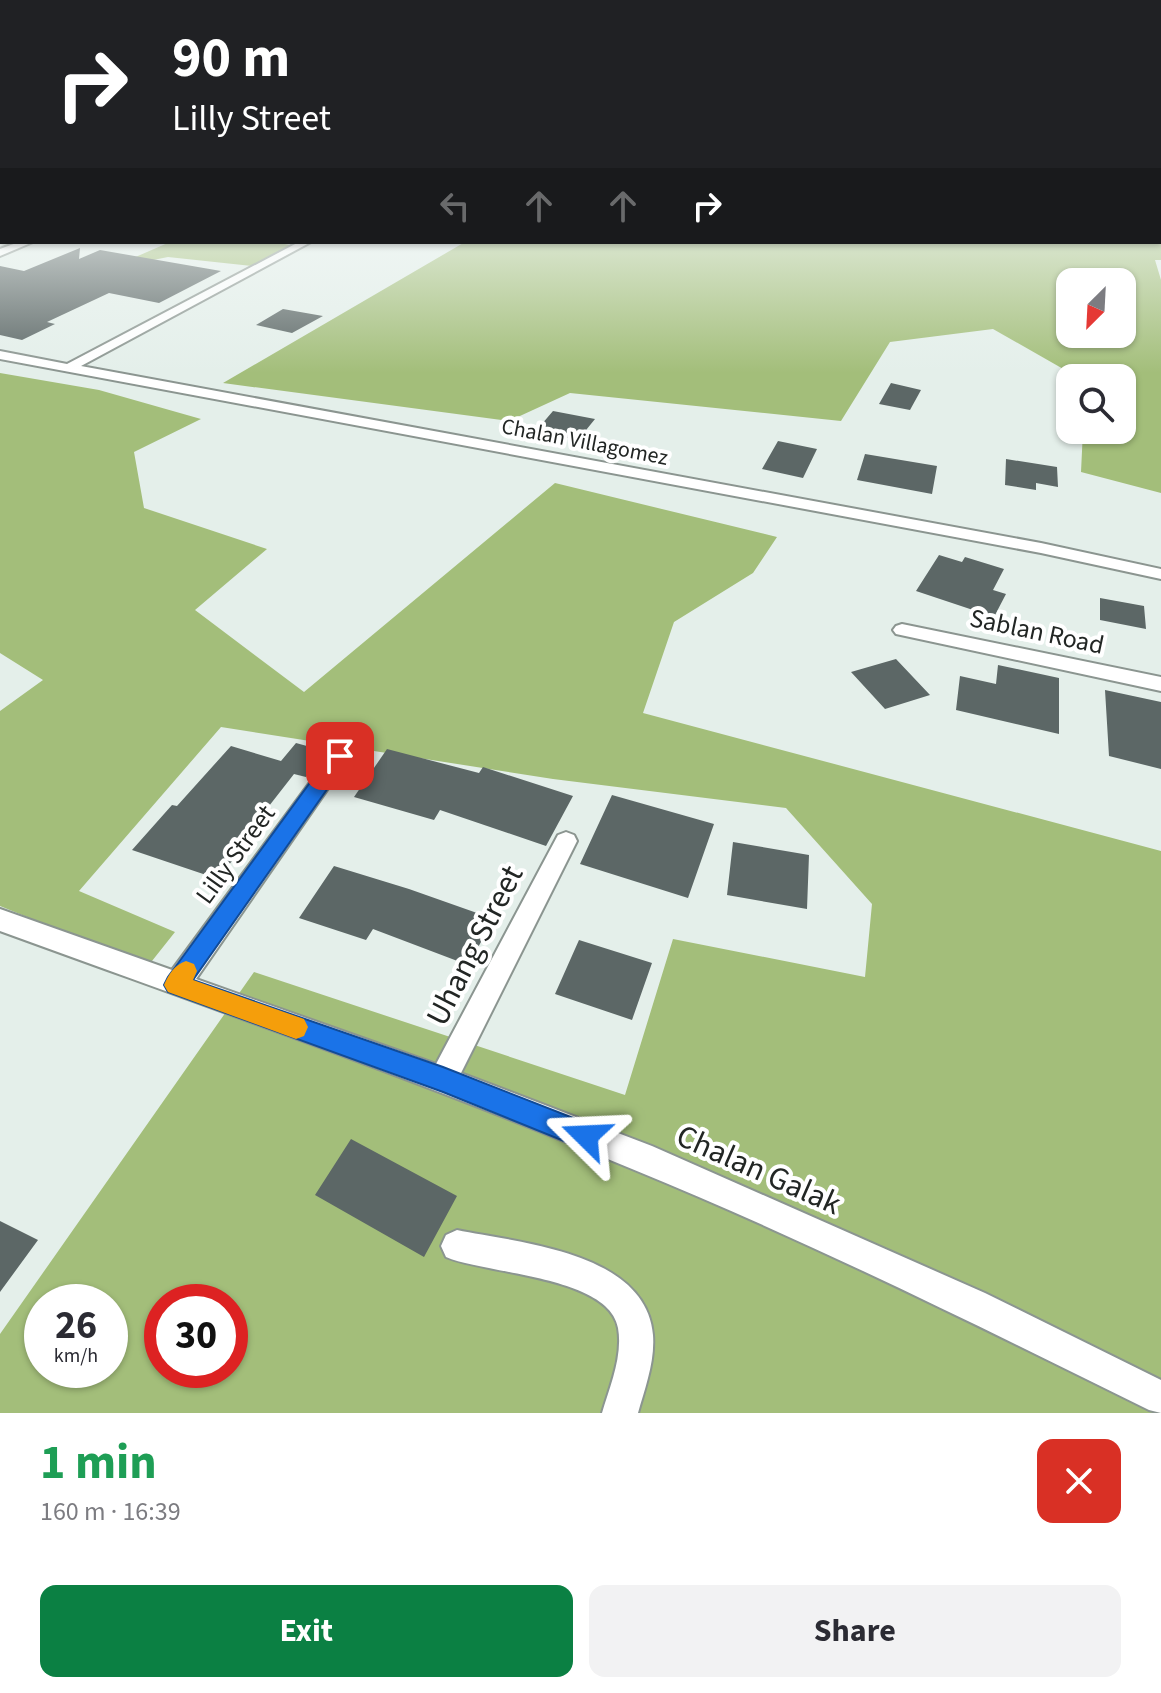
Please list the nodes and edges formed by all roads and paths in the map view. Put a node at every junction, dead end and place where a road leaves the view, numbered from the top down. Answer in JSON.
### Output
{"nodes":[{"id":1,"x":23,"y":244,"type":"edge"},
{"id":2,"x":302,"y":244,"type":"edge"},
{"id":3,"x":0,"y":253,"type":"edge"},
{"id":4,"x":0,"y":355,"type":"edge"},
{"id":5,"x":70,"y":367,"type":"junction"},
{"id":6,"x":1161,"y":574,"type":"edge"},
{"id":7,"x":902,"y":630,"type":"dead end"},
{"id":8,"x":1161,"y":684,"type":"edge"},
{"id":9,"x":340,"y":756,"type":"dead end"},
{"id":10,"x":566,"y":841,"type":"dead end"},
{"id":11,"x":0,"y":920,"type":"edge"},
{"id":12,"x":176,"y":985,"type":"junction"},
{"id":13,"x":443,"y":1080,"type":"junction"},
{"id":14,"x":457,"y":1246,"type":"dead end"},
{"id":15,"x":1161,"y":1398,"type":"edge"},
{"id":16,"x":620,"y":1413,"type":"edge"}],
"edges":[{"from":1,"to":3,"type":"street"},
{"from":2,"to":5,"type":"street"},
{"from":4,"to":5,"type":"street","name":"Chalan Villagomez"},
{"from":5,"to":6,"type":"street","name":"Chalan Villagomez"},
{"from":7,"to":8,"type":"street","name":"Sablan Road"},
{"from":9,"to":12,"type":"street","name":"Lilly Street"},
{"from":10,"to":13,"type":"street","name":"Uhang Street"},
{"from":11,"to":12,"type":"street","name":"Chalan Galak"},
{"from":12,"to":13,"type":"street","name":"Chalan Galak"},
{"from":13,"to":15,"type":"street","name":"Chalan Galak"},
{"from":14,"to":16,"type":"street"}]}
